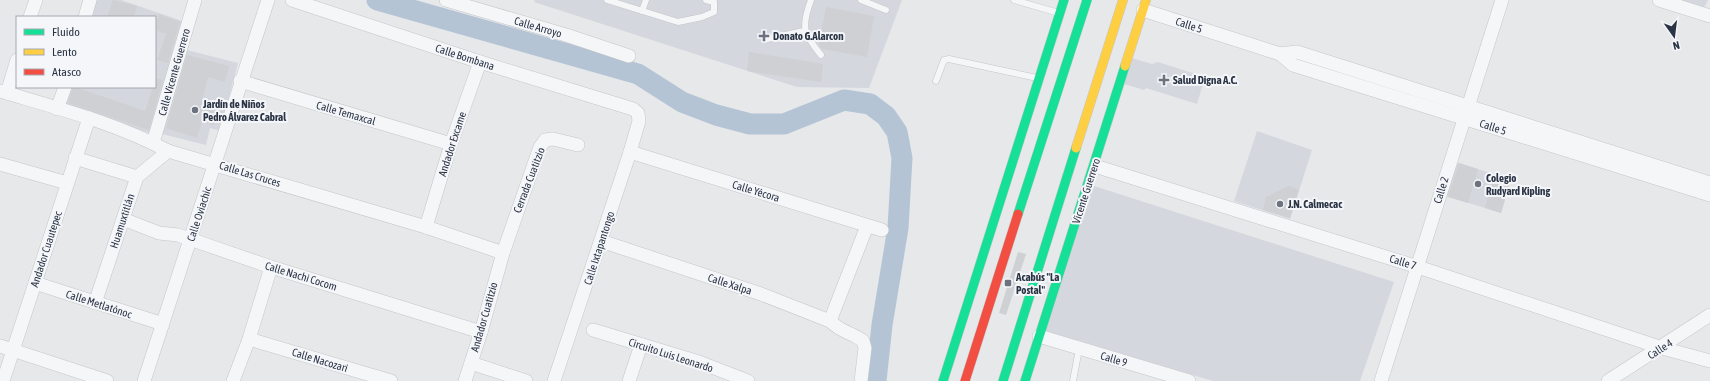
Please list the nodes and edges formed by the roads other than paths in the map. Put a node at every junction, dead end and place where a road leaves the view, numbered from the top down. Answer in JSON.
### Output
{"nodes":[{"id":1,"x":36,"y":0,"type":"edge"},
{"id":2,"x":90,"y":0,"type":"edge"},
{"id":3,"x":194,"y":0,"type":"edge"},
{"id":4,"x":268,"y":0,"type":"edge"},
{"id":5,"x":292,"y":0,"type":"edge"},
{"id":6,"x":446,"y":0,"type":"edge"},
{"id":7,"x":607,"y":0,"type":"edge"},
{"id":8,"x":646,"y":0,"type":"edge"},
{"id":9,"x":706,"y":0,"type":"edge"},
{"id":10,"x":811,"y":0,"type":"edge"},
{"id":11,"x":861,"y":0,"type":"edge"},
{"id":12,"x":1014,"y":0,"type":"edge"},
{"id":13,"x":1064,"y":0,"type":"edge"},
{"id":14,"x":1087,"y":0,"type":"edge"},
{"id":15,"x":1123,"y":0,"type":"edge"},
{"id":16,"x":1502,"y":0,"type":"edge"},
{"id":17,"x":1659,"y":0,"type":"edge"},
{"id":18,"x":1145,"y":5,"type":"edge"},
{"id":19,"x":886,"y":10,"type":"dead end"},
{"id":20,"x":642,"y":11,"type":"junction"},
{"id":21,"x":1060,"y":13,"type":"junction"},
{"id":22,"x":30,"y":16,"type":"edge"},
{"id":23,"x":85,"y":16,"type":"edge"},
{"id":24,"x":1710,"y":16,"type":"edge"},
{"id":25,"x":804,"y":31,"type":"junction"},
{"id":26,"x":767,"y":39,"type":"dead end"},
{"id":27,"x":821,"y":54,"type":"dead end"},
{"id":28,"x":629,"y":56,"type":"dead end"},
{"id":29,"x":16,"y":62,"type":"edge"},
{"id":30,"x":480,"y":62,"type":"junction"},
{"id":31,"x":1039,"y":78,"type":"junction"},
{"id":32,"x":240,"y":81,"type":"junction"},
{"id":33,"x":936,"y":81,"type":"dead end"},
{"id":34,"x":64,"y":88,"type":"edge"},
{"id":35,"x":3,"y":92,"type":"edge"},
{"id":36,"x":57,"y":108,"type":"junction"},
{"id":37,"x":1466,"y":112,"type":"junction"},
{"id":38,"x":638,"y":113,"type":"joint"},
{"id":39,"x":89,"y":118,"type":"junction"},
{"id":40,"x":153,"y":143,"type":"junction"},
{"id":41,"x":451,"y":144,"type":"junction"},
{"id":42,"x":578,"y":145,"type":"dead end"},
{"id":43,"x":168,"y":151,"type":"junction"},
{"id":44,"x":630,"y":152,"type":"junction"},
{"id":45,"x":75,"y":158,"type":"junction"},
{"id":46,"x":216,"y":164,"type":"junction"},
{"id":47,"x":1095,"y":166,"type":"junction"},
{"id":48,"x":1,"y":168,"type":"edge"},
{"id":49,"x":137,"y":177,"type":"junction"},
{"id":50,"x":67,"y":183,"type":"junction"},
{"id":51,"x":1710,"y":183,"type":"edge"},
{"id":52,"x":1710,"y":195,"type":"edge"},
{"id":53,"x":1059,"y":209,"type":"junction"},
{"id":54,"x":1079,"y":214,"type":"junction"},
{"id":55,"x":123,"y":219,"type":"junction"},
{"id":56,"x":867,"y":226,"type":"junction"},
{"id":57,"x":426,"y":227,"type":"junction"},
{"id":58,"x":882,"y":230,"type":"dead end"},
{"id":59,"x":191,"y":240,"type":"junction"},
{"id":60,"x":601,"y":242,"type":"junction"},
{"id":61,"x":503,"y":252,"type":"junction"},
{"id":62,"x":271,"y":267,"type":"junction"},
{"id":63,"x":1418,"y":267,"type":"junction"},
{"id":64,"x":35,"y":284,"type":"junction"},
{"id":65,"x":95,"y":303,"type":"junction"},
{"id":66,"x":1710,"y":315,"type":"edge"},
{"id":67,"x":830,"y":321,"type":"junction"},
{"id":68,"x":163,"y":324,"type":"junction"},
{"id":69,"x":593,"y":330,"type":"dead end"},
{"id":70,"x":481,"y":332,"type":"junction"},
{"id":71,"x":1039,"y":336,"type":"junction"},
{"id":72,"x":249,"y":339,"type":"junction"},
{"id":73,"x":641,"y":345,"type":"junction"},
{"id":74,"x":0,"y":346,"type":"edge"},
{"id":75,"x":1662,"y":348,"type":"junction"},
{"id":76,"x":1079,"y":349,"type":"junction"},
{"id":77,"x":13,"y":350,"type":"junction"},
{"id":78,"x":1710,"y":361,"type":"edge"},
{"id":79,"x":471,"y":363,"type":"junction"},
{"id":80,"x":71,"y":375,"type":"edge"},
{"id":81,"x":3,"y":381,"type":"edge"},
{"id":82,"x":107,"y":381,"type":"edge"},
{"id":83,"x":144,"y":381,"type":"edge"},
{"id":84,"x":233,"y":381,"type":"edge"},
{"id":85,"x":391,"y":381,"type":"edge"},
{"id":86,"x":465,"y":381,"type":"edge"},
{"id":87,"x":526,"y":381,"type":"edge"},
{"id":88,"x":554,"y":381,"type":"edge"},
{"id":89,"x":629,"y":381,"type":"edge"},
{"id":90,"x":748,"y":381,"type":"edge"},
{"id":91,"x":861,"y":381,"type":"edge"},
{"id":92,"x":943,"y":381,"type":"edge"},
{"id":93,"x":964,"y":381,"type":"edge"},
{"id":94,"x":1003,"y":381,"type":"edge"},
{"id":95,"x":1025,"y":381,"type":"edge"},
{"id":96,"x":1073,"y":381,"type":"edge"},
{"id":97,"x":1189,"y":381,"type":"edge"},
{"id":98,"x":1381,"y":381,"type":"edge"},
{"id":99,"x":1608,"y":381,"type":"edge"}],
"edges":[{"from":1,"to":22,"type":"street"},
{"from":2,"to":23,"type":"street"},
{"from":3,"to":40,"type":"street","name":"Calle Vicente Guerrero"},
{"from":4,"to":32,"type":"street","name":"Calle Oviachic"},
{"from":5,"to":30,"type":"street","name":"Calle Bombana"},
{"from":6,"to":28,"type":"street","name":"Calle Arroyo"},
{"from":7,"to":20,"type":"lane"},
{"from":8,"to":20,"type":"lane"},
{"from":9,"to":20,"type":"lane"},
{"from":10,"to":25,"type":"lane"},
{"from":11,"to":19,"type":"lane"},
{"from":12,"to":21,"type":"lane"},
{"from":13,"to":21,"type":"main road"},
{"from":14,"to":93,"type":"main road"},
{"from":15,"to":53,"type":"main road"},
{"from":16,"to":37,"type":"street","name":"Calle 2"},
{"from":17,"to":24,"type":"street"},
{"from":18,"to":37,"type":"street","name":"Calle 5"},
{"from":18,"to":47,"type":"main road","name":"Vicente Guerrero"},
{"from":21,"to":31,"type":"main road"},
{"from":25,"to":26,"type":"lane"},
{"from":25,"to":27,"type":"lane"},
{"from":29,"to":35,"type":"street"},
{"from":30,"to":38,"type":"street","name":"Calle Bombana"},
{"from":30,"to":41,"type":"street","name":"Andador Excame"},
{"from":31,"to":33,"type":"lane"},
{"from":31,"to":92,"type":"main road"},
{"from":32,"to":41,"type":"street","name":"Calle Temaxcal"},
{"from":32,"to":46,"type":"street","name":"Calle Oviachic"},
{"from":34,"to":36,"type":"street"},
{"from":35,"to":36,"type":"street","name":"Calle Las Cruces"},
{"from":36,"to":39,"type":"street","name":"Calle Las Cruces"},
{"from":37,"to":51,"type":"street","name":"Calle 5"},
{"from":37,"to":52,"type":"street","name":"Calle 5"},
{"from":37,"to":63,"type":"street","name":"Calle 2"},
{"from":38,"to":44,"type":"street","name":"Calle Ixtapantongo"},
{"from":39,"to":40,"type":"street","name":"Calle Las Cruces"},
{"from":39,"to":45,"type":"street","name":"Andador Cuautepec"},
{"from":40,"to":43,"type":"street","name":"Calle Las Cruces"},
{"from":41,"to":57,"type":"street","name":"Andador Excame"},
{"from":42,"to":61,"type":"street","name":"Cerrada Cuatitzio"},
{"from":43,"to":46,"type":"street","name":"Calle Las Cruces"},
{"from":43,"to":49,"type":"street"},
{"from":44,"to":56,"type":"street","name":"Calle Yécora"},
{"from":44,"to":60,"type":"street","name":"Calle Ixtapantongo"},
{"from":45,"to":49,"type":"street"},
{"from":45,"to":50,"type":"street","name":"Andador Cuautepec"},
{"from":46,"to":57,"type":"street","name":"Calle Las Cruces"},
{"from":46,"to":59,"type":"street","name":"Calle Oviachic"},
{"from":47,"to":54,"type":"main road","name":"Vicente Guerrero"},
{"from":47,"to":63,"type":"street","name":"Calle 7"},
{"from":48,"to":50,"type":"street"},
{"from":49,"to":55,"type":"street","name":"Huamuxtitlán"},
{"from":50,"to":64,"type":"street","name":"Andador Cuautepec"},
{"from":53,"to":54,"type":"main road"},
{"from":53,"to":94,"type":"main road"},
{"from":54,"to":71,"type":"main road","name":"Vicente Guerrero"},
{"from":55,"to":59,"type":"street","name":"Calle Nachi Cocom"},
{"from":55,"to":65,"type":"street","name":"Huamuxtitlán"},
{"from":56,"to":58,"type":"street","name":"Calle Yécora"},
{"from":56,"to":67,"type":"street"},
{"from":57,"to":61,"type":"street","name":"Calle Las Cruces"},
{"from":59,"to":62,"type":"street","name":"Calle Nachi Cocom"},
{"from":59,"to":68,"type":"street","name":"Calle Oviachic"},
{"from":60,"to":67,"type":"street","name":"Calle Xalpa"},
{"from":60,"to":88,"type":"street","name":"Calle Ixtapantongo"},
{"from":61,"to":70,"type":"street","name":"Andador Cuatitzio"},
{"from":62,"to":70,"type":"street","name":"Calle Nachi Cocom"},
{"from":62,"to":72,"type":"street"},
{"from":63,"to":75,"type":"street","name":"Calle 7"},
{"from":63,"to":98,"type":"street","name":"Calle 2"},
{"from":64,"to":65,"type":"street","name":"Calle Metlatónoc"},
{"from":64,"to":77,"type":"street","name":"Andador Cuautepec"},
{"from":65,"to":68,"type":"street","name":"Calle Metlatónoc"},
{"from":66,"to":75,"type":"street","name":"Calle 4"},
{"from":67,"to":91,"type":"street","name":"Calle Xalpa"},
{"from":68,"to":83,"type":"street","name":"Calle Oviachic"},
{"from":69,"to":73,"type":"street","name":"Circuito Luis Leonardo"},
{"from":70,"to":79,"type":"street","name":"Andador Cuatitzio"},
{"from":71,"to":76,"type":"street","name":"Calle 9"},
{"from":71,"to":95,"type":"main road","name":"Vicente Guerrero"},
{"from":72,"to":84,"type":"street"},
{"from":72,"to":85,"type":"street","name":"Calle Nacozari"},
{"from":73,"to":89,"type":"street"},
{"from":73,"to":90,"type":"street","name":"Circuito Luis Leonardo"},
{"from":74,"to":77,"type":"street"},
{"from":75,"to":78,"type":"street","name":"Calle 7"},
{"from":75,"to":99,"type":"street","name":"Calle 4"},
{"from":76,"to":96,"type":"lane"},
{"from":76,"to":97,"type":"street","name":"Calle 9"},
{"from":77,"to":80,"type":"street"},
{"from":77,"to":81,"type":"street","name":"Andador Cuautepec"},
{"from":79,"to":86,"type":"street","name":"Andador Cuatitzio"},
{"from":79,"to":87,"type":"street"},
{"from":80,"to":82,"type":"street"}]}
